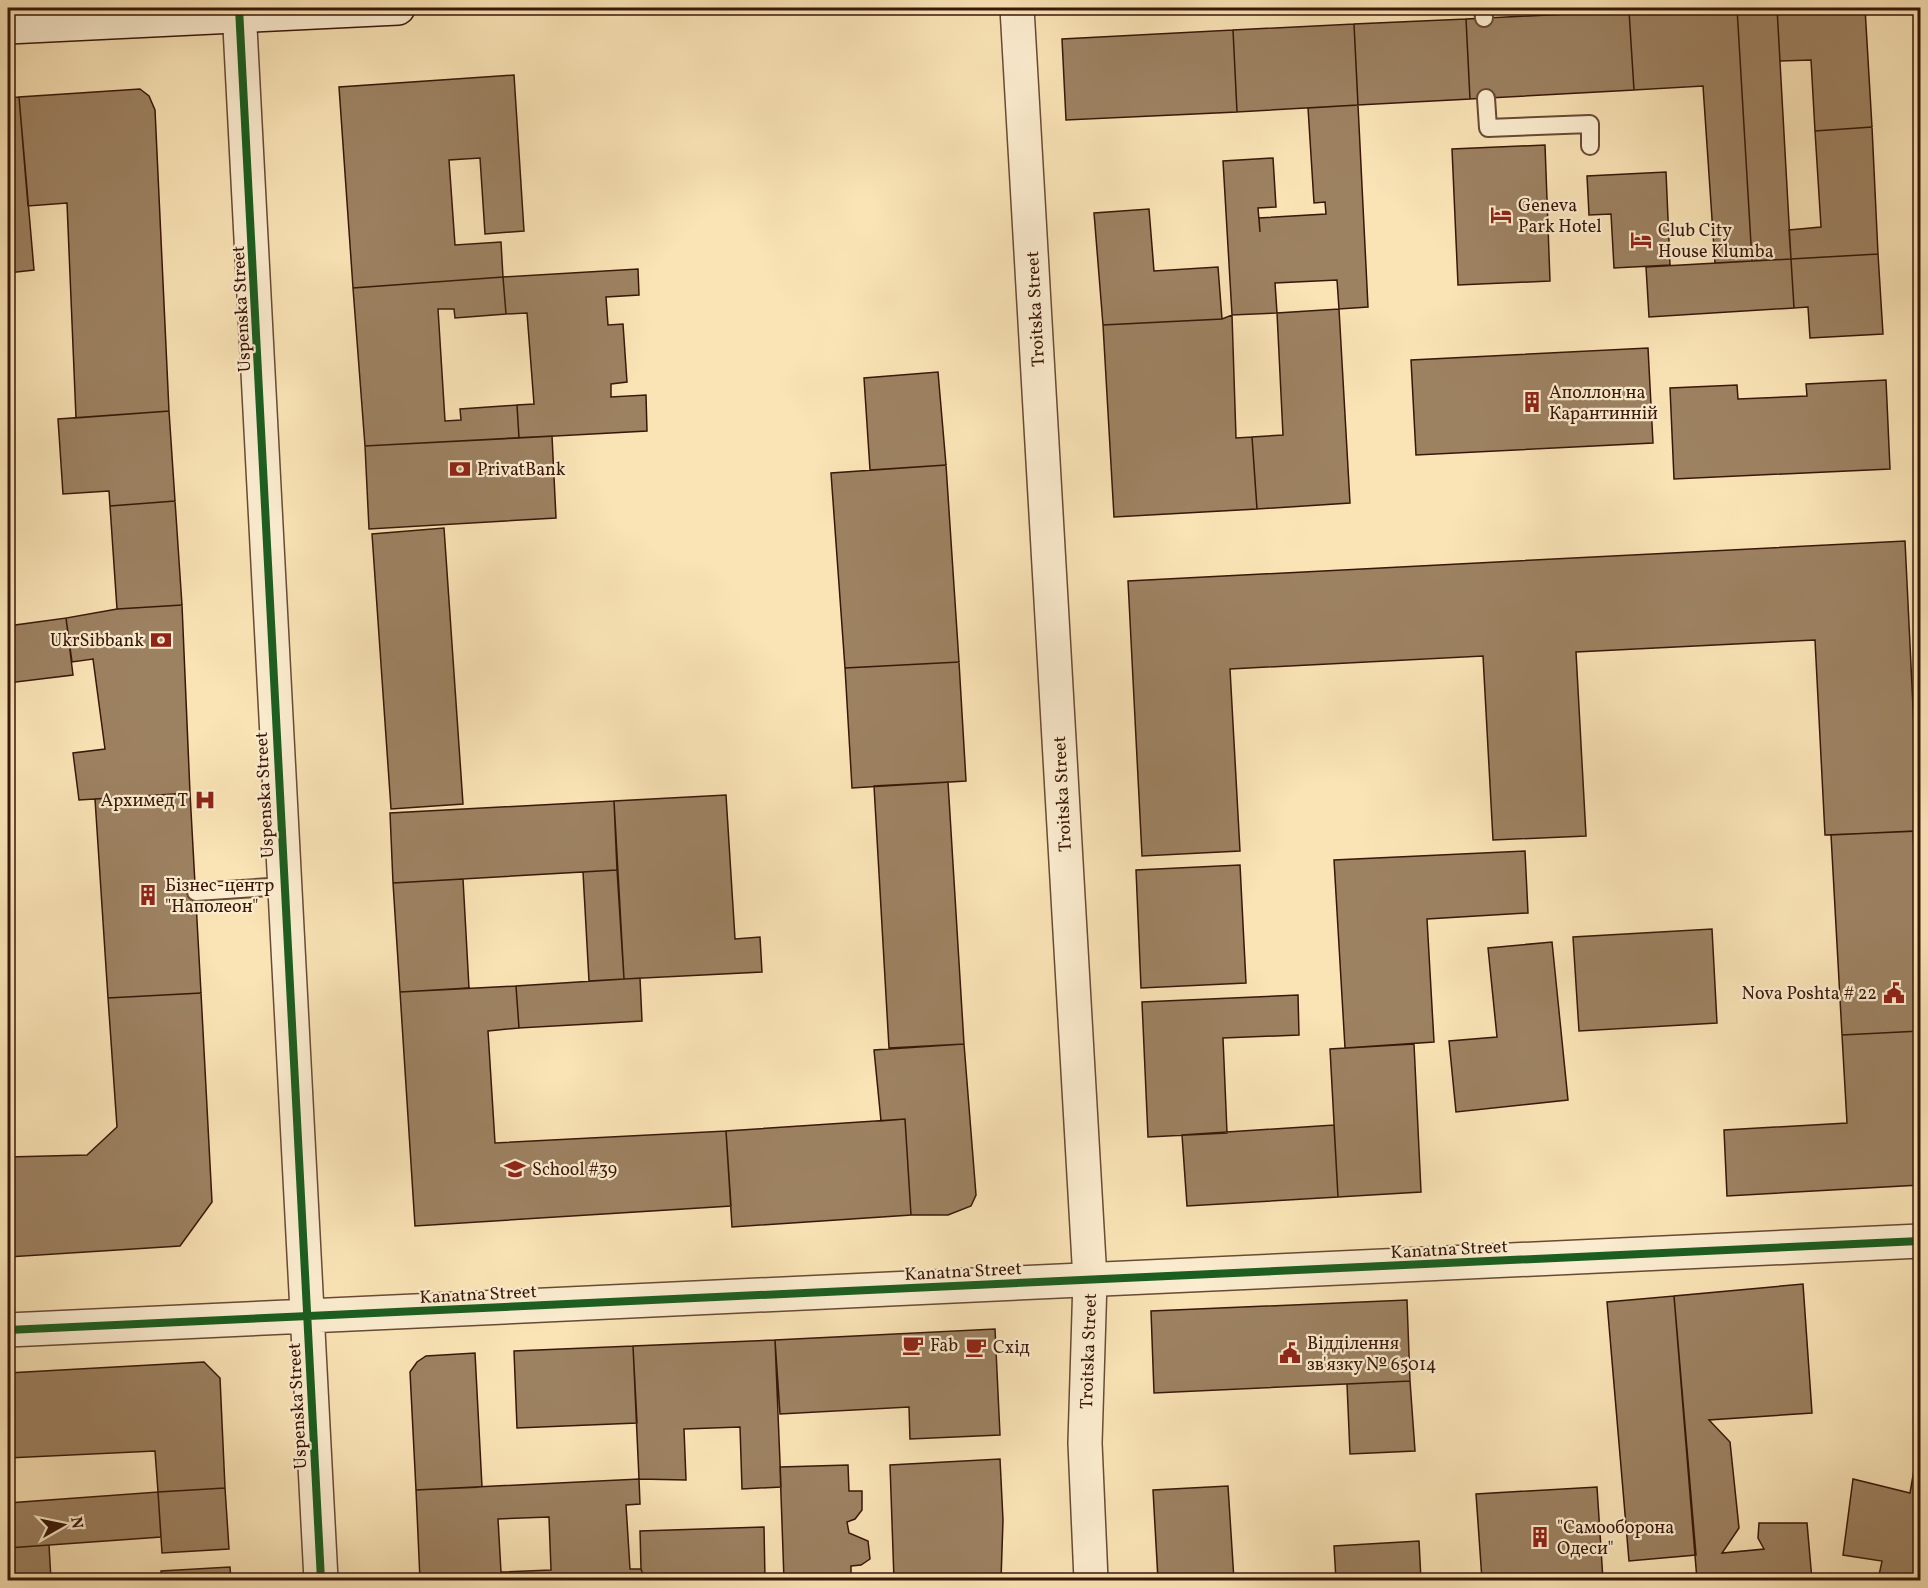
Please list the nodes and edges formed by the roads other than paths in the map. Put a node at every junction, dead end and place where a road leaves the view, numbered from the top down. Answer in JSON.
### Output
{"nodes":[{"id":1,"x":398,"y":8,"type":"edge"},
{"id":2,"x":1017,"y":8,"type":"edge"},
{"id":3,"x":239,"y":11,"type":"edge"},
{"id":4,"x":8,"y":27,"type":"edge"},
{"id":5,"x":1486,"y":98,"type":"dead end"},
{"id":6,"x":1590,"y":146,"type":"dead end"},
{"id":7,"x":284,"y":886,"type":"junction"},
{"id":8,"x":196,"y":892,"type":"dead end"},
{"id":9,"x":1920,"y":1242,"type":"edge"},
{"id":10,"x":1090,"y":1280,"type":"junction"},
{"id":11,"x":308,"y":1317,"type":"junction"},
{"id":12,"x":8,"y":1330,"type":"edge"},
{"id":13,"x":321,"y":1581,"type":"edge"},
{"id":14,"x":1091,"y":1581,"type":"edge"}],
"edges":[{"from":1,"to":3,"type":"street"},
{"from":2,"to":10,"type":"street","name":"Troitska Street"},
{"from":3,"to":4,"type":"street"},
{"from":3,"to":7,"type":"street","name":"Uspenska Street"},
{"from":5,"to":6,"type":"lane"},
{"from":7,"to":8,"type":"lane"},
{"from":7,"to":11,"type":"street","name":"Uspenska Street"},
{"from":9,"to":10,"type":"street","name":"Kanatna Street"},
{"from":10,"to":11,"type":"street","name":"Kanatna Street"},
{"from":10,"to":14,"type":"street","name":"Troitska Street"},
{"from":11,"to":12,"type":"street","name":"Kanatna Street"},
{"from":11,"to":13,"type":"street","name":"Uspenska Street"}]}
